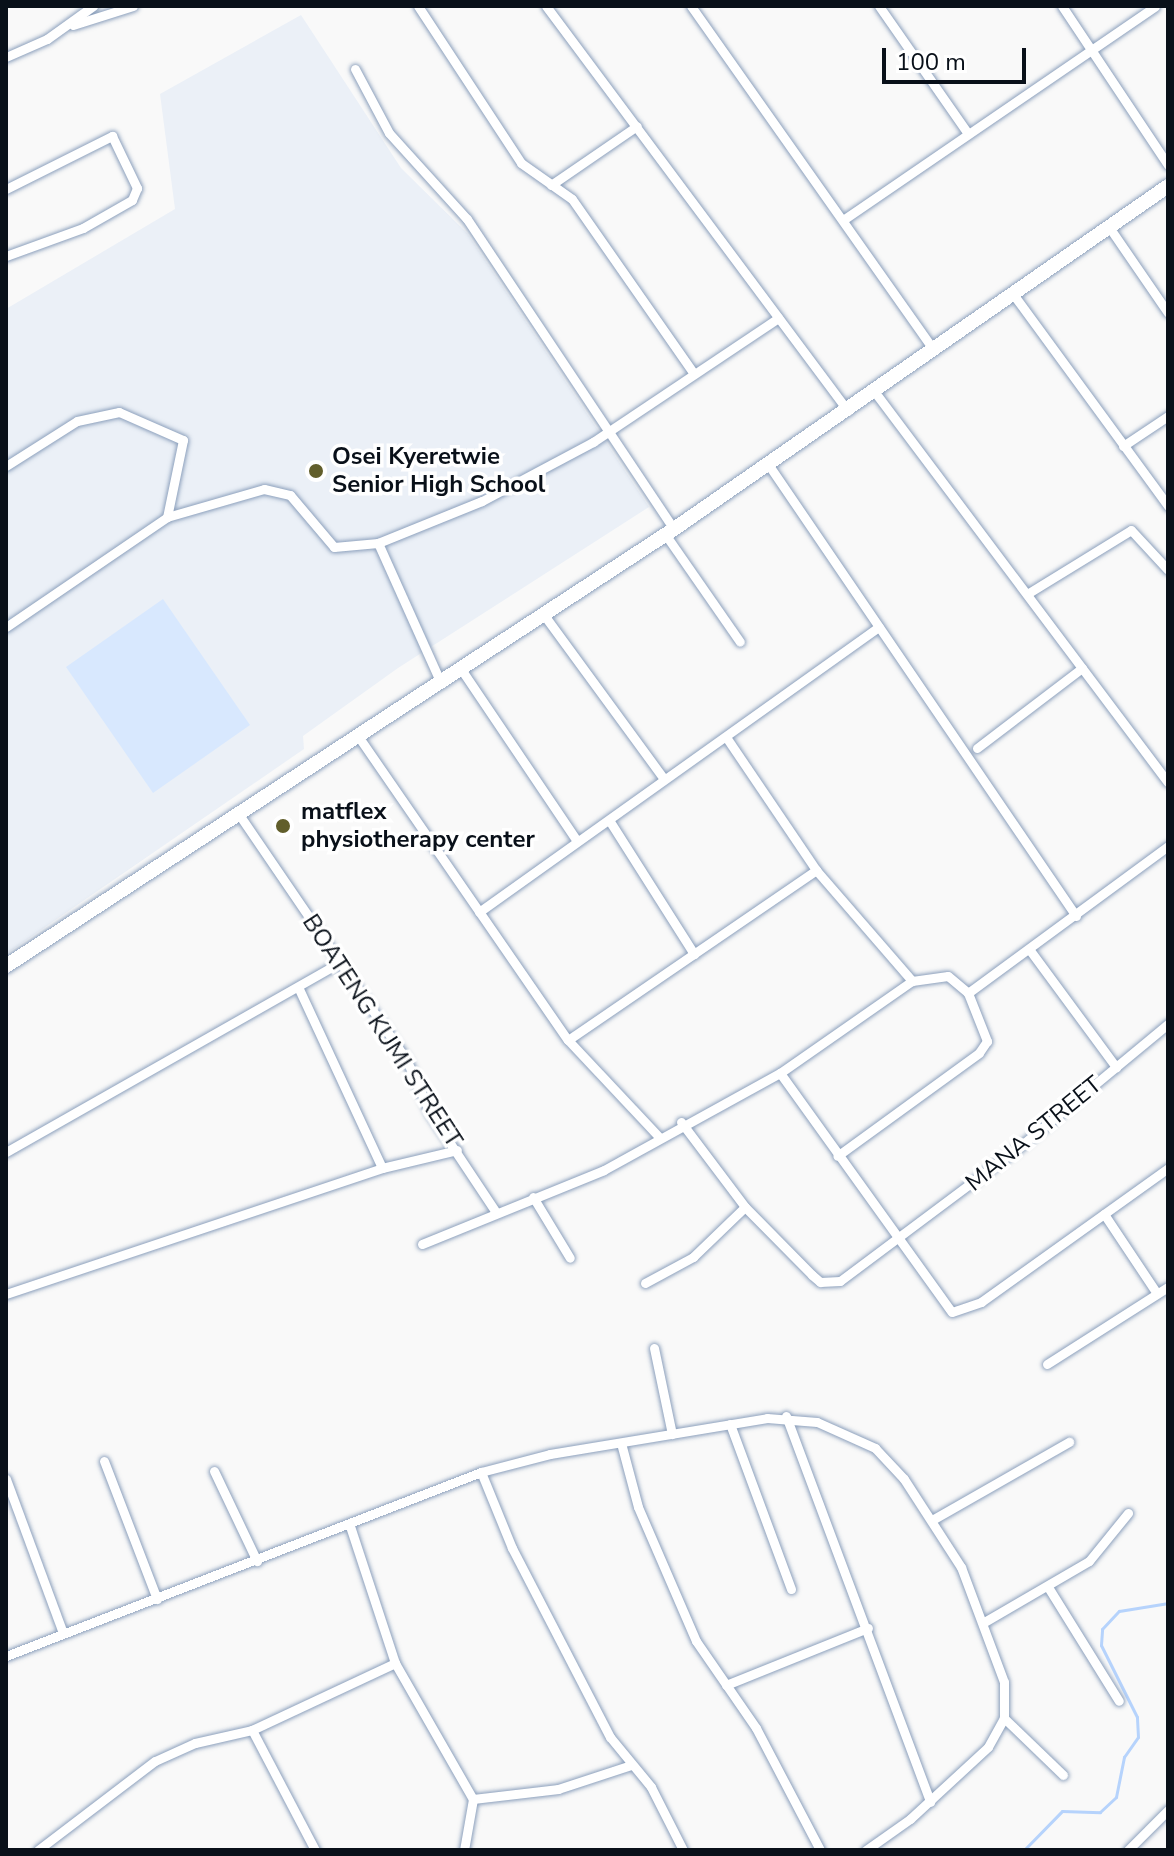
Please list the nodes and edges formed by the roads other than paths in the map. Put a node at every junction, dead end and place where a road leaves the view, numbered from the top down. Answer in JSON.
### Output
{"nodes":[{"id":1,"x":93,"y":6,"type":"edge"},
{"id":2,"x":133,"y":6,"type":"edge"},
{"id":3,"x":418,"y":6,"type":"edge"},
{"id":4,"x":546,"y":6,"type":"edge"},
{"id":5,"x":691,"y":6,"type":"edge"},
{"id":6,"x":879,"y":6,"type":"edge"},
{"id":7,"x":1062,"y":6,"type":"edge"},
{"id":8,"x":1155,"y":6,"type":"edge"},
{"id":9,"x":66,"y":27,"type":"junction"},
{"id":10,"x":1091,"y":51,"type":"junction"},
{"id":11,"x":6,"y":57,"type":"edge"},
{"id":12,"x":355,"y":69,"type":"dead end"},
{"id":13,"x":637,"y":126,"type":"junction"},
{"id":14,"x":967,"y":132,"type":"junction"},
{"id":15,"x":1168,"y":165,"type":"edge"},
{"id":16,"x":551,"y":185,"type":"junction"},
{"id":17,"x":1168,"y":186,"type":"edge"},
{"id":18,"x":6,"y":189,"type":"edge"},
{"id":19,"x":843,"y":220,"type":"junction"},
{"id":20,"x":1109,"y":227,"type":"junction"},
{"id":21,"x":6,"y":256,"type":"edge"},
{"id":22,"x":1013,"y":294,"type":"junction"},
{"id":23,"x":1168,"y":313,"type":"edge"},
{"id":24,"x":778,"y":318,"type":"junction"},
{"id":25,"x":933,"y":349,"type":"junction"},
{"id":26,"x":694,"y":374,"type":"junction"},
{"id":27,"x":874,"y":391,"type":"junction"},
{"id":28,"x":848,"y":411,"type":"junction"},
{"id":29,"x":1168,"y":416,"type":"edge"},
{"id":30,"x":609,"y":429,"type":"junction"},
{"id":31,"x":1123,"y":446,"type":"junction"},
{"id":32,"x":768,"y":464,"type":"junction"},
{"id":33,"x":6,"y":466,"type":"edge"},
{"id":34,"x":1168,"y":506,"type":"edge"},
{"id":35,"x":167,"y":517,"type":"junction"},
{"id":36,"x":670,"y":532,"type":"junction"},
{"id":37,"x":378,"y":543,"type":"junction"},
{"id":38,"x":1168,"y":570,"type":"edge"},
{"id":39,"x":1027,"y":594,"type":"junction"},
{"id":40,"x":544,"y":615,"type":"junction"},
{"id":41,"x":6,"y":627,"type":"edge"},
{"id":42,"x":879,"y":627,"type":"junction"},
{"id":43,"x":740,"y":642,"type":"dead end"},
{"id":44,"x":1082,"y":668,"type":"junction"},
{"id":45,"x":461,"y":669,"type":"junction"},
{"id":46,"x":441,"y":683,"type":"junction"},
{"id":47,"x":358,"y":736,"type":"junction"},
{"id":48,"x":726,"y":737,"type":"junction"},
{"id":49,"x":977,"y":748,"type":"dead end"},
{"id":50,"x":664,"y":779,"type":"junction"},
{"id":51,"x":1168,"y":782,"type":"edge"},
{"id":52,"x":238,"y":813,"type":"junction"},
{"id":53,"x":609,"y":820,"type":"junction"},
{"id":54,"x":577,"y":841,"type":"junction"},
{"id":55,"x":1168,"y":846,"type":"edge"},
{"id":56,"x":816,"y":870,"type":"junction"},
{"id":57,"x":479,"y":912,"type":"junction"},
{"id":58,"x":1076,"y":916,"type":"junction"},
{"id":59,"x":1029,"y":949,"type":"junction"},
{"id":60,"x":694,"y":954,"type":"junction"},
{"id":61,"x":340,"y":962,"type":"junction"},
{"id":62,"x":6,"y":966,"type":"edge"},
{"id":63,"x":912,"y":981,"type":"junction"},
{"id":64,"x":299,"y":989,"type":"junction"},
{"id":65,"x":968,"y":993,"type":"junction"},
{"id":66,"x":1168,"y":1024,"type":"edge"},
{"id":67,"x":568,"y":1040,"type":"junction"},
{"id":68,"x":1116,"y":1067,"type":"junction"},
{"id":69,"x":780,"y":1073,"type":"junction"},
{"id":70,"x":681,"y":1122,"type":"junction"},
{"id":71,"x":658,"y":1136,"type":"junction"},
{"id":72,"x":457,"y":1150,"type":"junction"},
{"id":73,"x":6,"y":1152,"type":"edge"},
{"id":74,"x":837,"y":1156,"type":"junction"},
{"id":75,"x":382,"y":1168,"type":"junction"},
{"id":76,"x":1168,"y":1168,"type":"edge"},
{"id":77,"x":533,"y":1197,"type":"junction"},
{"id":78,"x":745,"y":1207,"type":"junction"},
{"id":79,"x":495,"y":1211,"type":"junction"},
{"id":80,"x":1104,"y":1214,"type":"junction"},
{"id":81,"x":897,"y":1241,"type":"junction"},
{"id":82,"x":422,"y":1244,"type":"dead end"},
{"id":83,"x":570,"y":1258,"type":"dead end"},
{"id":84,"x":645,"y":1283,"type":"dead end"},
{"id":85,"x":1168,"y":1287,"type":"edge"},
{"id":86,"x":1156,"y":1292,"type":"junction"},
{"id":87,"x":6,"y":1294,"type":"edge"},
{"id":88,"x":654,"y":1348,"type":"dead end"},
{"id":89,"x":1047,"y":1364,"type":"dead end"},
{"id":90,"x":786,"y":1416,"type":"junction"},
{"id":91,"x":730,"y":1424,"type":"junction"},
{"id":92,"x":672,"y":1434,"type":"junction"},
{"id":93,"x":1069,"y":1442,"type":"dead end"},
{"id":94,"x":621,"y":1443,"type":"junction"},
{"id":95,"x":104,"y":1461,"type":"dead end"},
{"id":96,"x":214,"y":1471,"type":"dead end"},
{"id":97,"x":481,"y":1472,"type":"junction"},
{"id":98,"x":6,"y":1479,"type":"edge"},
{"id":99,"x":1128,"y":1513,"type":"dead end"},
{"id":100,"x":932,"y":1520,"type":"junction"},
{"id":101,"x":350,"y":1526,"type":"junction"},
{"id":102,"x":257,"y":1561,"type":"junction"},
{"id":103,"x":1048,"y":1587,"type":"junction"},
{"id":104,"x":791,"y":1589,"type":"dead end"},
{"id":105,"x":157,"y":1599,"type":"junction"},
{"id":106,"x":986,"y":1621,"type":"junction"},
{"id":107,"x":868,"y":1628,"type":"junction"},
{"id":108,"x":63,"y":1633,"type":"junction"},
{"id":109,"x":6,"y":1656,"type":"edge"},
{"id":110,"x":395,"y":1663,"type":"junction"},
{"id":111,"x":726,"y":1685,"type":"junction"},
{"id":112,"x":1119,"y":1701,"type":"dead end"},
{"id":113,"x":1004,"y":1718,"type":"junction"},
{"id":114,"x":252,"y":1730,"type":"junction"},
{"id":115,"x":631,"y":1765,"type":"junction"},
{"id":116,"x":1063,"y":1775,"type":"dead end"},
{"id":117,"x":473,"y":1799,"type":"junction"},
{"id":118,"x":930,"y":1802,"type":"junction"},
{"id":119,"x":1168,"y":1810,"type":"edge"},
{"id":120,"x":311,"y":1848,"type":"edge"},
{"id":121,"x":816,"y":1848,"type":"edge"},
{"id":122,"x":38,"y":1850,"type":"edge"},
{"id":123,"x":464,"y":1850,"type":"edge"},
{"id":124,"x":683,"y":1850,"type":"edge"},
{"id":125,"x":866,"y":1850,"type":"edge"},
{"id":126,"x":1128,"y":1850,"type":"edge"}],
"edges":[{"from":1,"to":9,"type":"street"},
{"from":2,"to":9,"type":"street"},
{"from":3,"to":16,"type":"street"},
{"from":4,"to":13,"type":"street"},
{"from":5,"to":19,"type":"street"},
{"from":6,"to":14,"type":"street"},
{"from":7,"to":10,"type":"street"},
{"from":8,"to":10,"type":"street"},
{"from":9,"to":11,"type":"street"},
{"from":10,"to":14,"type":"street"},
{"from":10,"to":15,"type":"street"},
{"from":12,"to":30,"type":"street"},
{"from":13,"to":16,"type":"street"},
{"from":13,"to":24,"type":"street"},
{"from":14,"to":19,"type":"street"},
{"from":16,"to":26,"type":"street"},
{"from":17,"to":20,"type":"street"},
{"from":18,"to":21,"type":"street"},
{"from":19,"to":25,"type":"street"},
{"from":20,"to":22,"type":"street"},
{"from":20,"to":23,"type":"street"},
{"from":22,"to":25,"type":"street"},
{"from":22,"to":31,"type":"street"},
{"from":24,"to":26,"type":"street"},
{"from":24,"to":28,"type":"street"},
{"from":25,"to":27,"type":"street"},
{"from":26,"to":30,"type":"street"},
{"from":27,"to":28,"type":"street"},
{"from":27,"to":39,"type":"street"},
{"from":28,"to":32,"type":"street"},
{"from":29,"to":31,"type":"street"},
{"from":30,"to":36,"type":"street"},
{"from":30,"to":37,"type":"street"},
{"from":31,"to":34,"type":"street"},
{"from":32,"to":36,"type":"street"},
{"from":32,"to":42,"type":"street"},
{"from":33,"to":35,"type":"street"},
{"from":35,"to":37,"type":"street"},
{"from":35,"to":41,"type":"street"},
{"from":36,"to":40,"type":"street"},
{"from":36,"to":43,"type":"street"},
{"from":37,"to":46,"type":"street"},
{"from":38,"to":39,"type":"street"},
{"from":39,"to":44,"type":"street"},
{"from":40,"to":45,"type":"street"},
{"from":40,"to":50,"type":"street"},
{"from":42,"to":48,"type":"street"},
{"from":42,"to":58,"type":"street"},
{"from":44,"to":49,"type":"street"},
{"from":44,"to":51,"type":"street"},
{"from":45,"to":46,"type":"street"},
{"from":45,"to":54,"type":"street"},
{"from":46,"to":47,"type":"street"},
{"from":47,"to":52,"type":"street"},
{"from":47,"to":57,"type":"street"},
{"from":48,"to":50,"type":"street"},
{"from":48,"to":56,"type":"street"},
{"from":50,"to":53,"type":"street"},
{"from":52,"to":61,"type":"street","name":"BOATENG KUMI STREET"},
{"from":52,"to":62,"type":"street"},
{"from":53,"to":54,"type":"street"},
{"from":53,"to":60,"type":"street"},
{"from":54,"to":57,"type":"street"},
{"from":55,"to":58,"type":"street"},
{"from":56,"to":60,"type":"street"},
{"from":56,"to":63,"type":"street"},
{"from":57,"to":67,"type":"street"},
{"from":58,"to":59,"type":"street"},
{"from":59,"to":65,"type":"street"},
{"from":59,"to":68,"type":"street"},
{"from":60,"to":67,"type":"street"},
{"from":61,"to":64,"type":"street"},
{"from":61,"to":72,"type":"street","name":"BOATENG KUMI STREET"},
{"from":63,"to":65,"type":"street"},
{"from":63,"to":69,"type":"street"},
{"from":64,"to":73,"type":"street"},
{"from":64,"to":75,"type":"street"},
{"from":65,"to":74,"type":"street"},
{"from":66,"to":68,"type":"street","name":"MANA STREET"},
{"from":67,"to":71,"type":"street"},
{"from":68,"to":81,"type":"street","name":"MANA STREET"},
{"from":69,"to":70,"type":"street"},
{"from":69,"to":74,"type":"street"},
{"from":70,"to":71,"type":"street"},
{"from":70,"to":78,"type":"street","name":"MANA STREET"},
{"from":71,"to":77,"type":"street"},
{"from":72,"to":75,"type":"street"},
{"from":72,"to":79,"type":"street","name":"BOATENG KUMI STREET"},
{"from":74,"to":81,"type":"street"},
{"from":75,"to":87,"type":"street"},
{"from":76,"to":80,"type":"street"},
{"from":77,"to":79,"type":"street"},
{"from":77,"to":83,"type":"street"},
{"from":78,"to":81,"type":"street","name":"MANA STREET"},
{"from":78,"to":84,"type":"street"},
{"from":79,"to":82,"type":"street"},
{"from":80,"to":81,"type":"street"},
{"from":80,"to":86,"type":"street"},
{"from":85,"to":86,"type":"street"},
{"from":86,"to":89,"type":"street"},
{"from":88,"to":92,"type":"street"},
{"from":90,"to":91,"type":"street"},
{"from":90,"to":100,"type":"street"},
{"from":90,"to":107,"type":"street"},
{"from":91,"to":92,"type":"street"},
{"from":91,"to":104,"type":"street"},
{"from":92,"to":94,"type":"street"},
{"from":93,"to":100,"type":"street"},
{"from":94,"to":97,"type":"street"},
{"from":94,"to":111,"type":"street"},
{"from":95,"to":105,"type":"street"},
{"from":96,"to":102,"type":"street"},
{"from":97,"to":101,"type":"street"},
{"from":97,"to":115,"type":"street"},
{"from":98,"to":108,"type":"street"},
{"from":99,"to":103,"type":"street"},
{"from":100,"to":106,"type":"street"},
{"from":101,"to":102,"type":"street"},
{"from":101,"to":110,"type":"street"},
{"from":102,"to":105,"type":"street"},
{"from":103,"to":106,"type":"street"},
{"from":103,"to":112,"type":"street"},
{"from":105,"to":108,"type":"street"},
{"from":106,"to":113,"type":"street"},
{"from":107,"to":111,"type":"street"},
{"from":107,"to":118,"type":"street"},
{"from":108,"to":109,"type":"street"},
{"from":110,"to":114,"type":"street"},
{"from":110,"to":117,"type":"street"},
{"from":111,"to":121,"type":"street"},
{"from":113,"to":116,"type":"street"},
{"from":113,"to":118,"type":"street"},
{"from":114,"to":120,"type":"street"},
{"from":114,"to":122,"type":"street"},
{"from":115,"to":117,"type":"street"},
{"from":115,"to":124,"type":"street"},
{"from":117,"to":123,"type":"street"},
{"from":118,"to":125,"type":"street"},
{"from":119,"to":126,"type":"street"}]}
